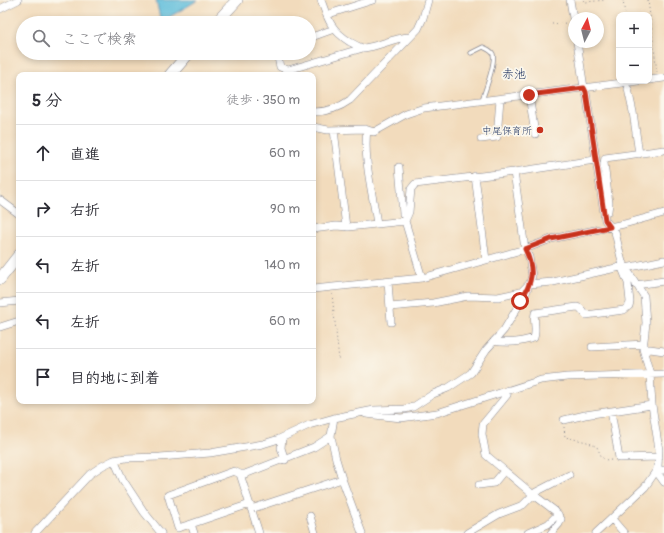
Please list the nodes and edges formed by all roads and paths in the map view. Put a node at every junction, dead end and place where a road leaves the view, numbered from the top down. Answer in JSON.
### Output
{"nodes":[{"id":1,"x":18,"y":0,"type":"edge"},
{"id":2,"x":237,"y":0,"type":"edge"},
{"id":3,"x":321,"y":0,"type":"edge"},
{"id":4,"x":373,"y":0,"type":"edge"},
{"id":5,"x":428,"y":0,"type":"edge"},
{"id":6,"x":570,"y":0,"type":"edge"},
{"id":7,"x":583,"y":0,"type":"edge"},
{"id":8,"x":605,"y":0,"type":"edge"},
{"id":9,"x":623,"y":0,"type":"edge"},
{"id":10,"x":648,"y":0,"type":"edge"},
{"id":11,"x":0,"y":9,"type":"edge"},
{"id":12,"x":572,"y":12,"type":"edge"},
{"id":13,"x":625,"y":12,"type":"edge"},
{"id":14,"x":222,"y":16,"type":"edge"},
{"id":15,"x":327,"y":16,"type":"junction"},
{"id":16,"x":568,"y":23,"type":"edge"},
{"id":17,"x":552,"y":24,"type":"dead end"},
{"id":18,"x":334,"y":29,"type":"junction"},
{"id":19,"x":316,"y":35,"type":"edge"},
{"id":20,"x":409,"y":37,"type":"junction"},
{"id":21,"x":363,"y":48,"type":"junction"},
{"id":22,"x":578,"y":48,"type":"edge"},
{"id":23,"x":471,"y":54,"type":"dead end"},
{"id":24,"x":183,"y":60,"type":"edge"},
{"id":25,"x":278,"y":60,"type":"edge"},
{"id":26,"x":173,"y":72,"type":"edge"},
{"id":27,"x":661,"y":78,"type":"edge"},
{"id":28,"x":616,"y":84,"type":"edge"},
{"id":29,"x":584,"y":88,"type":"junction"},
{"id":30,"x":628,"y":89,"type":"dead end"},
{"id":31,"x":529,"y":95,"type":"junction"},
{"id":32,"x":500,"y":99,"type":"junction"},
{"id":33,"x":481,"y":101,"type":"junction"},
{"id":34,"x":316,"y":112,"type":"edge"},
{"id":35,"x":316,"y":127,"type":"edge"},
{"id":36,"x":334,"y":130,"type":"junction"},
{"id":37,"x":367,"y":130,"type":"junction"},
{"id":38,"x":535,"y":134,"type":"dead end"},
{"id":39,"x":481,"y":139,"type":"dead end"},
{"id":40,"x":664,"y":150,"type":"edge"},
{"id":41,"x":638,"y":154,"type":"junction"},
{"id":42,"x":595,"y":160,"type":"junction"},
{"id":43,"x":399,"y":168,"type":"dead end"},
{"id":44,"x":514,"y":172,"type":"junction"},
{"id":45,"x":475,"y":176,"type":"junction"},
{"id":46,"x":0,"y":200,"type":"edge"},
{"id":47,"x":16,"y":212,"type":"edge"},
{"id":48,"x":604,"y":212,"type":"junction"},
{"id":49,"x":664,"y":213,"type":"edge"},
{"id":50,"x":406,"y":220,"type":"junction"},
{"id":51,"x":376,"y":224,"type":"junction"},
{"id":52,"x":346,"y":227,"type":"junction"},
{"id":53,"x":610,"y":227,"type":"junction"},
{"id":54,"x":316,"y":229,"type":"edge"},
{"id":55,"x":525,"y":249,"type":"junction"},
{"id":56,"x":16,"y":259,"type":"edge"},
{"id":57,"x":486,"y":260,"type":"junction"},
{"id":58,"x":664,"y":260,"type":"edge"},
{"id":59,"x":624,"y":267,"type":"junction"},
{"id":60,"x":422,"y":278,"type":"junction"},
{"id":61,"x":0,"y":279,"type":"edge"},
{"id":62,"x":388,"y":282,"type":"junction"},
{"id":63,"x":664,"y":282,"type":"edge"},
{"id":64,"x":529,"y":284,"type":"junction"},
{"id":65,"x":636,"y":285,"type":"junction"},
{"id":66,"x":332,"y":287,"type":"junction"},
{"id":67,"x":316,"y":289,"type":"edge"},
{"id":68,"x":16,"y":301,"type":"edge"},
{"id":69,"x":0,"y":303,"type":"edge"},
{"id":70,"x":390,"y":307,"type":"junction"},
{"id":71,"x":16,"y":322,"type":"edge"},
{"id":72,"x":391,"y":322,"type":"dead end"},
{"id":73,"x":0,"y":327,"type":"edge"},
{"id":74,"x":494,"y":341,"type":"junction"},
{"id":75,"x":644,"y":344,"type":"junction"},
{"id":76,"x":592,"y":347,"type":"dead end"},
{"id":77,"x":664,"y":351,"type":"edge"},
{"id":78,"x":644,"y":352,"type":"junction"},
{"id":79,"x":339,"y":360,"type":"dead end"},
{"id":80,"x":650,"y":374,"type":"junction"},
{"id":81,"x":664,"y":374,"type":"edge"},
{"id":82,"x":508,"y":390,"type":"junction"},
{"id":83,"x":652,"y":405,"type":"junction"},
{"id":84,"x":611,"y":411,"type":"junction"},
{"id":85,"x":360,"y":413,"type":"junction"},
{"id":86,"x":334,"y":418,"type":"junction"},
{"id":87,"x":564,"y":420,"type":"joint"},
{"id":88,"x":331,"y":436,"type":"junction"},
{"id":89,"x":282,"y":438,"type":"junction"},
{"id":90,"x":659,"y":457,"type":"junction"},
{"id":91,"x":619,"y":458,"type":"junction"},
{"id":92,"x":114,"y":460,"type":"junction"},
{"id":93,"x":285,"y":460,"type":"junction"},
{"id":94,"x":664,"y":470,"type":"edge"},
{"id":95,"x":504,"y":471,"type":"junction"},
{"id":96,"x":656,"y":471,"type":"junction"},
{"id":97,"x":240,"y":474,"type":"junction"},
{"id":98,"x":569,"y":475,"type":"dead end"},
{"id":99,"x":342,"y":479,"type":"junction"},
{"id":100,"x":664,"y":482,"type":"edge"},
{"id":101,"x":479,"y":485,"type":"dead end"},
{"id":102,"x":533,"y":494,"type":"junction"},
{"id":103,"x":251,"y":506,"type":"junction"},
{"id":104,"x":558,"y":514,"type":"junction"},
{"id":105,"x":310,"y":516,"type":"dead end"},
{"id":106,"x":612,"y":520,"type":"junction"},
{"id":107,"x":191,"y":524,"type":"junction"},
{"id":108,"x":35,"y":533,"type":"edge"},
{"id":109,"x":161,"y":533,"type":"edge"},
{"id":110,"x":194,"y":533,"type":"edge"},
{"id":111,"x":259,"y":533,"type":"edge"},
{"id":112,"x":316,"y":533,"type":"edge"},
{"id":113,"x":362,"y":533,"type":"edge"},
{"id":114,"x":468,"y":533,"type":"edge"},
{"id":115,"x":528,"y":533,"type":"edge"},
{"id":116,"x":551,"y":533,"type":"edge"},
{"id":117,"x":596,"y":533,"type":"edge"},
{"id":118,"x":624,"y":533,"type":"edge"}],
"edges":[{"from":1,"to":11,"type":"street"},
{"from":2,"to":14,"type":"main road"},
{"from":3,"to":15,"type":"street"},
{"from":4,"to":15,"type":"street"},
{"from":5,"to":20,"type":"street"},
{"from":6,"to":12,"type":"street"},
{"from":7,"to":8,"type":"path"},
{"from":9,"to":13,"type":"path"},
{"from":10,"to":27,"type":"path"},
{"from":15,"to":18,"type":"street"},
{"from":16,"to":17,"type":"path"},
{"from":18,"to":19,"type":"street"},
{"from":18,"to":21,"type":"street"},
{"from":20,"to":21,"type":"street"},
{"from":20,"to":34,"type":"street"},
{"from":21,"to":25,"type":"street"},
{"from":22,"to":29,"type":"street"},
{"from":23,"to":33,"type":"lane"},
{"from":24,"to":26,"type":"main road"},
{"from":28,"to":29,"type":"street"},
{"from":29,"to":31,"type":"street"},
{"from":29,"to":42,"type":"street"},
{"from":30,"to":41,"type":"street"},
{"from":31,"to":32,"type":"street"},
{"from":31,"to":38,"type":"street"},
{"from":32,"to":33,"type":"street"},
{"from":32,"to":39,"type":"street"},
{"from":33,"to":37,"type":"street"},
{"from":35,"to":36,"type":"street"},
{"from":36,"to":37,"type":"street"},
{"from":36,"to":52,"type":"street"},
{"from":37,"to":51,"type":"street"},
{"from":40,"to":41,"type":"street"},
{"from":41,"to":48,"type":"street"},
{"from":42,"to":44,"type":"street"},
{"from":42,"to":48,"type":"street"},
{"from":43,"to":50,"type":"street"},
{"from":44,"to":45,"type":"street"},
{"from":44,"to":55,"type":"street"},
{"from":45,"to":50,"type":"street"},
{"from":45,"to":57,"type":"street"},
{"from":46,"to":47,"type":"street"},
{"from":48,"to":53,"type":"street"},
{"from":49,"to":53,"type":"street"},
{"from":50,"to":51,"type":"street"},
{"from":50,"to":60,"type":"street"},
{"from":51,"to":52,"type":"street"},
{"from":52,"to":54,"type":"street"},
{"from":53,"to":55,"type":"street"},
{"from":53,"to":59,"type":"street"},
{"from":55,"to":57,"type":"street"},
{"from":55,"to":64,"type":"street"},
{"from":56,"to":61,"type":"main road"},
{"from":57,"to":60,"type":"street"},
{"from":58,"to":59,"type":"street"},
{"from":59,"to":64,"type":"street"},
{"from":59,"to":65,"type":"street"},
{"from":59,"to":74,"type":"street"},
{"from":60,"to":62,"type":"street"},
{"from":62,"to":66,"type":"street"},
{"from":62,"to":70,"type":"street"},
{"from":63,"to":65,"type":"street"},
{"from":64,"to":70,"type":"street"},
{"from":64,"to":74,"type":"street"},
{"from":65,"to":75,"type":"street"},
{"from":66,"to":67,"type":"street"},
{"from":66,"to":79,"type":"path"},
{"from":68,"to":69,"type":"street"},
{"from":70,"to":72,"type":"street"},
{"from":71,"to":73,"type":"street"},
{"from":74,"to":85,"type":"street"},
{"from":75,"to":76,"type":"street"},
{"from":75,"to":78,"type":"street"},
{"from":77,"to":78,"type":"street"},
{"from":78,"to":80,"type":"street"},
{"from":80,"to":81,"type":"street"},
{"from":80,"to":82,"type":"street"},
{"from":80,"to":83,"type":"street"},
{"from":82,"to":85,"type":"street"},
{"from":82,"to":95,"type":"street"},
{"from":83,"to":84,"type":"street"},
{"from":83,"to":90,"type":"street"},
{"from":84,"to":87,"type":"street"},
{"from":84,"to":91,"type":"street"},
{"from":85,"to":86,"type":"street"},
{"from":86,"to":88,"type":"street"},
{"from":86,"to":89,"type":"street"},
{"from":87,"to":91,"type":"path"},
{"from":88,"to":93,"type":"street"},
{"from":88,"to":99,"type":"street"},
{"from":89,"to":92,"type":"street"},
{"from":89,"to":93,"type":"street"},
{"from":90,"to":91,"type":"street"},
{"from":90,"to":96,"type":"street"},
{"from":92,"to":108,"type":"street"},
{"from":92,"to":109,"type":"street"},
{"from":93,"to":97,"type":"street"},
{"from":94,"to":96,"type":"street"},
{"from":95,"to":101,"type":"street"},
{"from":95,"to":102,"type":"street"},
{"from":96,"to":100,"type":"street"},
{"from":96,"to":106,"type":"street"},
{"from":97,"to":103,"type":"street"},
{"from":97,"to":107,"type":"street"},
{"from":98,"to":102,"type":"street"},
{"from":99,"to":103,"type":"street"},
{"from":99,"to":113,"type":"street"},
{"from":102,"to":104,"type":"street"},
{"from":102,"to":114,"type":"street"},
{"from":103,"to":107,"type":"street"},
{"from":103,"to":111,"type":"street"},
{"from":104,"to":115,"type":"street"},
{"from":104,"to":116,"type":"street"},
{"from":105,"to":112,"type":"street"},
{"from":106,"to":117,"type":"street"},
{"from":106,"to":118,"type":"street"},
{"from":107,"to":110,"type":"street"}]}
